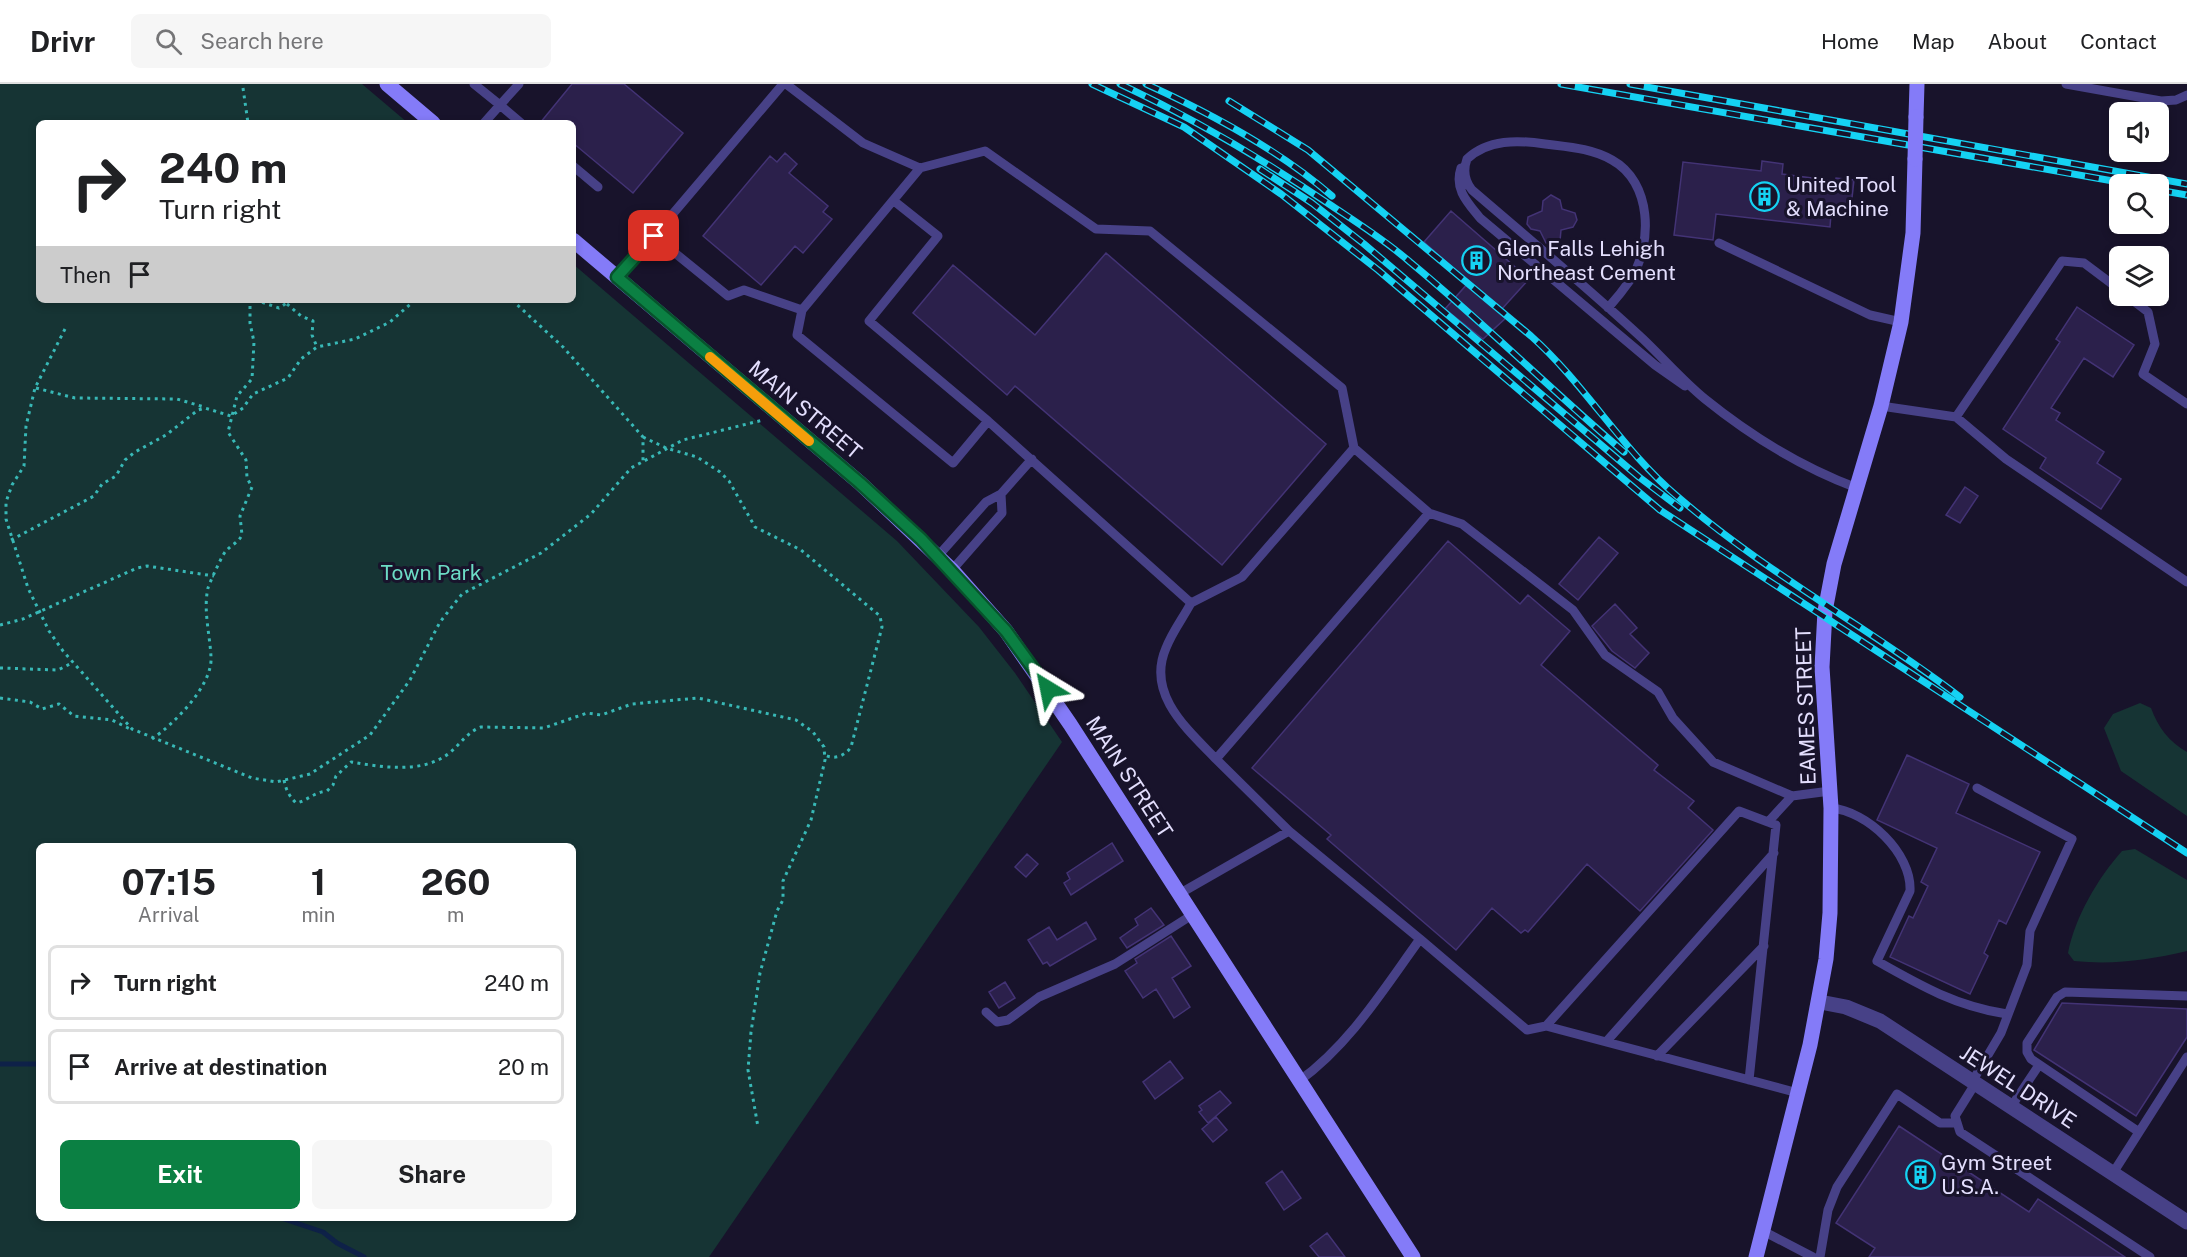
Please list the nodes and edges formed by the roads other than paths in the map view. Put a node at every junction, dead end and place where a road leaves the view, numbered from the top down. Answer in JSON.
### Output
{"nodes":[{"id":1,"x":387,"y":84,"type":"edge"},
{"id":2,"x":474,"y":84,"type":"edge"},
{"id":3,"x":519,"y":84,"type":"edge"},
{"id":4,"x":784,"y":84,"type":"edge"},
{"id":5,"x":1917,"y":84,"type":"edge"},
{"id":6,"x":2067,"y":84,"type":"edge"},
{"id":7,"x":2187,"y":95,"type":"edge"},
{"id":8,"x":500,"y":105,"type":"junction"},
{"id":9,"x":429,"y":120,"type":"edge"},
{"id":10,"x":487,"y":120,"type":"edge"},
{"id":11,"x":518,"y":120,"type":"edge"},
{"id":12,"x":1467,"y":159,"type":"junction"},
{"id":13,"x":920,"y":168,"type":"junction"},
{"id":14,"x":576,"y":169,"type":"edge"},
{"id":15,"x":598,"y":187,"type":"dead end"},
{"id":16,"x":894,"y":201,"type":"junction"},
{"id":17,"x":654,"y":236,"type":"junction"},
{"id":18,"x":576,"y":243,"type":"edge"},
{"id":19,"x":1719,"y":243,"type":"dead end"},
{"id":20,"x":617,"y":277,"type":"junction"},
{"id":21,"x":2109,"y":282,"type":"edge"},
{"id":22,"x":2140,"y":306,"type":"edge"},
{"id":23,"x":1608,"y":308,"type":"junction"},
{"id":24,"x":802,"y":310,"type":"junction"},
{"id":25,"x":1901,"y":322,"type":"junction"},
{"id":26,"x":1705,"y":399,"type":"junction"},
{"id":27,"x":2187,"y":404,"type":"edge"},
{"id":28,"x":1881,"y":406,"type":"junction"},
{"id":29,"x":1956,"y":417,"type":"junction"},
{"id":30,"x":988,"y":421,"type":"junction"},
{"id":31,"x":1354,"y":448,"type":"junction"},
{"id":32,"x":1032,"y":459,"type":"junction"},
{"id":33,"x":1857,"y":488,"type":"junction"},
{"id":34,"x":1001,"y":494,"type":"junction"},
{"id":35,"x":1429,"y":513,"type":"junction"},
{"id":36,"x":938,"y":556,"type":"junction"},
{"id":37,"x":952,"y":570,"type":"junction"},
{"id":38,"x":2187,"y":582,"type":"edge"},
{"id":39,"x":1191,"y":603,"type":"junction"},
{"id":40,"x":1216,"y":759,"type":"junction"},
{"id":41,"x":1977,"y":788,"type":"dead end"},
{"id":42,"x":1830,"y":791,"type":"junction"},
{"id":43,"x":1792,"y":796,"type":"junction"},
{"id":44,"x":1831,"y":808,"type":"junction"},
{"id":45,"x":1768,"y":822,"type":"junction"},
{"id":46,"x":1289,"y":831,"type":"junction"},
{"id":47,"x":1774,"y":853,"type":"junction"},
{"id":48,"x":1179,"y":894,"type":"junction"},
{"id":49,"x":1192,"y":915,"type":"junction"},
{"id":50,"x":1420,"y":939,"type":"junction"},
{"id":51,"x":1764,"y":946,"type":"junction"},
{"id":52,"x":2187,"y":996,"type":"edge"},
{"id":53,"x":1820,"y":1002,"type":"junction"},
{"id":54,"x":986,"y":1012,"type":"dead end"},
{"id":55,"x":2007,"y":1014,"type":"junction"},
{"id":56,"x":1546,"y":1026,"type":"junction"},
{"id":57,"x":1606,"y":1042,"type":"junction"},
{"id":58,"x":1657,"y":1056,"type":"junction"},
{"id":59,"x":2187,"y":1057,"type":"edge"},
{"id":60,"x":2039,"y":1065,"type":"junction"},
{"id":61,"x":1749,"y":1080,"type":"junction"},
{"id":62,"x":1299,"y":1081,"type":"junction"},
{"id":63,"x":1974,"y":1083,"type":"junction"},
{"id":64,"x":1798,"y":1093,"type":"junction"},
{"id":65,"x":2011,"y":1107,"type":"junction"},
{"id":66,"x":1955,"y":1123,"type":"junction"},
{"id":67,"x":2139,"y":1132,"type":"junction"},
{"id":68,"x":2113,"y":1173,"type":"junction"},
{"id":69,"x":2187,"y":1222,"type":"edge"},
{"id":70,"x":1763,"y":1231,"type":"junction"},
{"id":71,"x":1413,"y":1257,"type":"edge"},
{"id":72,"x":1756,"y":1257,"type":"edge"},
{"id":73,"x":1814,"y":1257,"type":"edge"},
{"id":74,"x":1820,"y":1257,"type":"edge"},
{"id":75,"x":2150,"y":1257,"type":"edge"}],
"edges":[{"from":1,"to":9,"type":"main road"},
{"from":2,"to":8,"type":"lane"},
{"from":3,"to":8,"type":"lane"},
{"from":4,"to":13,"type":"lane"},
{"from":4,"to":17,"type":"lane"},
{"from":5,"to":25,"type":"main road","name":"EAMES STREET","bridge":true},
{"from":6,"to":7,"type":"lane"},
{"from":8,"to":10,"type":"lane"},
{"from":8,"to":11,"type":"lane"},
{"from":12,"to":23,"type":"lane"},
{"from":12,"to":23,"type":"lane"},
{"from":12,"to":26,"type":"lane"},
{"from":13,"to":16,"type":"lane"},
{"from":13,"to":31,"type":"lane"},
{"from":14,"to":15,"type":"lane"},
{"from":16,"to":24,"type":"lane"},
{"from":16,"to":30,"type":"lane"},
{"from":17,"to":20,"type":"lane"},
{"from":17,"to":24,"type":"lane"},
{"from":18,"to":20,"type":"main road","name":"MAIN STREET"},
{"from":19,"to":25,"type":"lane"},
{"from":20,"to":36,"type":"main road","name":"MAIN STREET"},
{"from":21,"to":29,"type":"lane"},
{"from":22,"to":27,"type":"lane"},
{"from":23,"to":26,"type":"lane"},
{"from":24,"to":30,"type":"lane"},
{"from":25,"to":28,"type":"main road","name":"EAMES STREET"},
{"from":26,"to":33,"type":"lane"},
{"from":28,"to":29,"type":"lane"},
{"from":28,"to":33,"type":"main road","name":"EAMES STREET"},
{"from":29,"to":38,"type":"lane"},
{"from":30,"to":32,"type":"lane"},
{"from":31,"to":35,"type":"lane"},
{"from":31,"to":39,"type":"lane"},
{"from":32,"to":34,"type":"lane"},
{"from":32,"to":39,"type":"lane"},
{"from":33,"to":42,"type":"main road","name":"EAMES STREET"},
{"from":34,"to":36,"type":"lane"},
{"from":34,"to":37,"type":"lane"},
{"from":35,"to":40,"type":"lane"},
{"from":35,"to":43,"type":"lane"},
{"from":36,"to":37,"type":"main road","name":"MAIN STREET"},
{"from":37,"to":48,"type":"main road","name":"MAIN STREET"},
{"from":39,"to":40,"type":"lane"},
{"from":40,"to":46,"type":"lane"},
{"from":41,"to":55,"type":"lane"},
{"from":42,"to":43,"type":"lane"},
{"from":42,"to":44,"type":"main road","name":"EAMES STREET"},
{"from":43,"to":45,"type":"lane"},
{"from":44,"to":53,"type":"main road","name":"EAMES STREET"},
{"from":44,"to":55,"type":"lane"},
{"from":45,"to":47,"type":"lane"},
{"from":45,"to":56,"type":"lane"},
{"from":46,"to":48,"type":"lane"},
{"from":46,"to":50,"type":"lane"},
{"from":47,"to":51,"type":"lane"},
{"from":47,"to":57,"type":"lane"},
{"from":48,"to":49,"type":"main road","name":"MAIN STREET"},
{"from":49,"to":54,"type":"lane"},
{"from":49,"to":62,"type":"main road","name":"MAIN STREET"},
{"from":50,"to":56,"type":"lane"},
{"from":50,"to":62,"type":"lane"},
{"from":51,"to":58,"type":"lane"},
{"from":51,"to":61,"type":"lane"},
{"from":52,"to":60,"type":"lane"},
{"from":53,"to":63,"type":"street","name":"JEWEL DRIVE"},
{"from":53,"to":64,"type":"main road","name":"EAMES STREET"},
{"from":55,"to":63,"type":"lane"},
{"from":56,"to":57,"type":"lane"},
{"from":57,"to":58,"type":"lane"},
{"from":58,"to":61,"type":"lane"},
{"from":59,"to":67,"type":"lane"},
{"from":60,"to":65,"type":"lane"},
{"from":60,"to":67,"type":"lane"},
{"from":61,"to":64,"type":"lane"},
{"from":62,"to":71,"type":"main road","name":"MAIN STREET"},
{"from":63,"to":65,"type":"street","name":"JEWEL DRIVE"},
{"from":63,"to":66,"type":"lane"},
{"from":64,"to":70,"type":"main road","name":"EAMES STREET"},
{"from":65,"to":68,"type":"street","name":"JEWEL DRIVE"},
{"from":66,"to":74,"type":"lane"},
{"from":66,"to":75,"type":"lane"},
{"from":67,"to":68,"type":"lane"},
{"from":68,"to":69,"type":"street","name":"JEWEL DRIVE"},
{"from":70,"to":72,"type":"main road","name":"EAMES STREET"},
{"from":70,"to":73,"type":"lane"}]}
